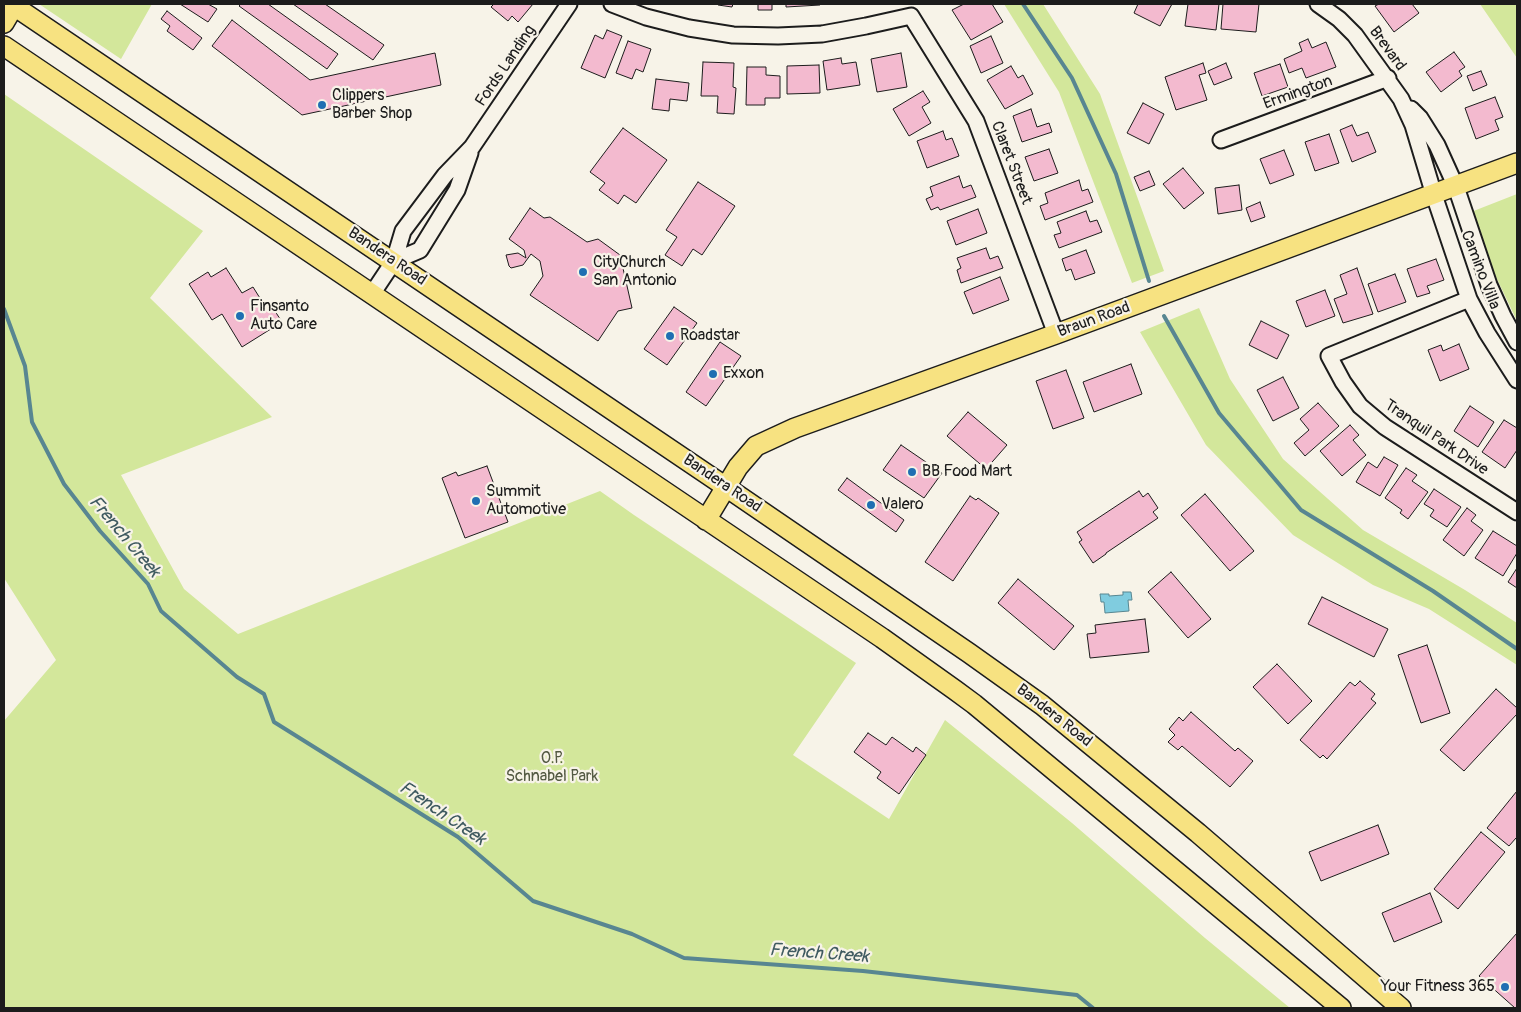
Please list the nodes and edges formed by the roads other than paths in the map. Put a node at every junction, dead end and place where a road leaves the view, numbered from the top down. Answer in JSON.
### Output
{"nodes":[{"id":1,"x":569,"y":4,"type":"edge"},
{"id":2,"x":612,"y":4,"type":"edge"},
{"id":3,"x":1318,"y":4,"type":"edge"},
{"id":4,"x":13,"y":5,"type":"edge"},
{"id":5,"x":4,"y":23,"type":"edge"},
{"id":6,"x":4,"y":46,"type":"edge"},
{"id":7,"x":1388,"y":78,"type":"junction"},
{"id":8,"x":1401,"y":99,"type":"junction"},
{"id":9,"x":1221,"y":140,"type":"dead end"},
{"id":10,"x":472,"y":147,"type":"junction"},
{"id":11,"x":1517,"y":164,"type":"edge"},
{"id":12,"x":1456,"y":187,"type":"junction"},
{"id":13,"x":1434,"y":195,"type":"junction"},
{"id":14,"x":394,"y":261,"type":"junction"},
{"id":15,"x":372,"y":294,"type":"junction"},
{"id":16,"x":1469,"y":299,"type":"junction"},
{"id":17,"x":1056,"y":334,"type":"junction"},
{"id":18,"x":1517,"y":342,"type":"edge"},
{"id":19,"x":1517,"y":380,"type":"edge"},
{"id":20,"x":726,"y":487,"type":"junction"},
{"id":21,"x":1517,"y":512,"type":"edge"},
{"id":22,"x":706,"y":520,"type":"junction"},
{"id":23,"x":1341,"y":1008,"type":"edge"},
{"id":24,"x":1401,"y":1008,"type":"edge"}],
"edges":[{"from":1,"to":10,"type":"street","name":"Fords Landing"},
{"from":2,"to":17,"type":"street","name":"Claret Street"},
{"from":3,"to":7,"type":"street","name":"Brevard"},
{"from":4,"to":5,"type":"main road"},
{"from":4,"to":14,"type":"main road","name":"Bandera Road"},
{"from":6,"to":15,"type":"main road"},
{"from":7,"to":8,"type":"street","name":"Brevard"},
{"from":7,"to":9,"type":"street","name":"Ermington"},
{"from":8,"to":12,"type":"street","name":"Brevard"},
{"from":8,"to":13,"type":"street","name":"Brevard"},
{"from":10,"to":14,"type":"street","name":"Fords Landing"},
{"from":10,"to":14,"type":"street","name":"Fords Landing"},
{"from":11,"to":12,"type":"main road","name":"Braun Road"},
{"from":12,"to":13,"type":"main road","name":"Braun Road"},
{"from":12,"to":18,"type":"street","name":"Camino Villa"},
{"from":13,"to":16,"type":"street","name":"Camino Villa"},
{"from":13,"to":17,"type":"main road","name":"Braun Road"},
{"from":14,"to":15,"type":"street","name":"Fords Landing"},
{"from":14,"to":20,"type":"main road","name":"Bandera Road"},
{"from":15,"to":22,"type":"main road"},
{"from":16,"to":19,"type":"street","name":"Camino Villa"},
{"from":16,"to":21,"type":"street","name":"Tranquil Park Drive"},
{"from":17,"to":20,"type":"main road","name":"Braun Road"},
{"from":20,"to":22,"type":"main road","name":"Braun Road"},
{"from":20,"to":24,"type":"main road","name":"Bandera Road"},
{"from":22,"to":23,"type":"main road"}]}
